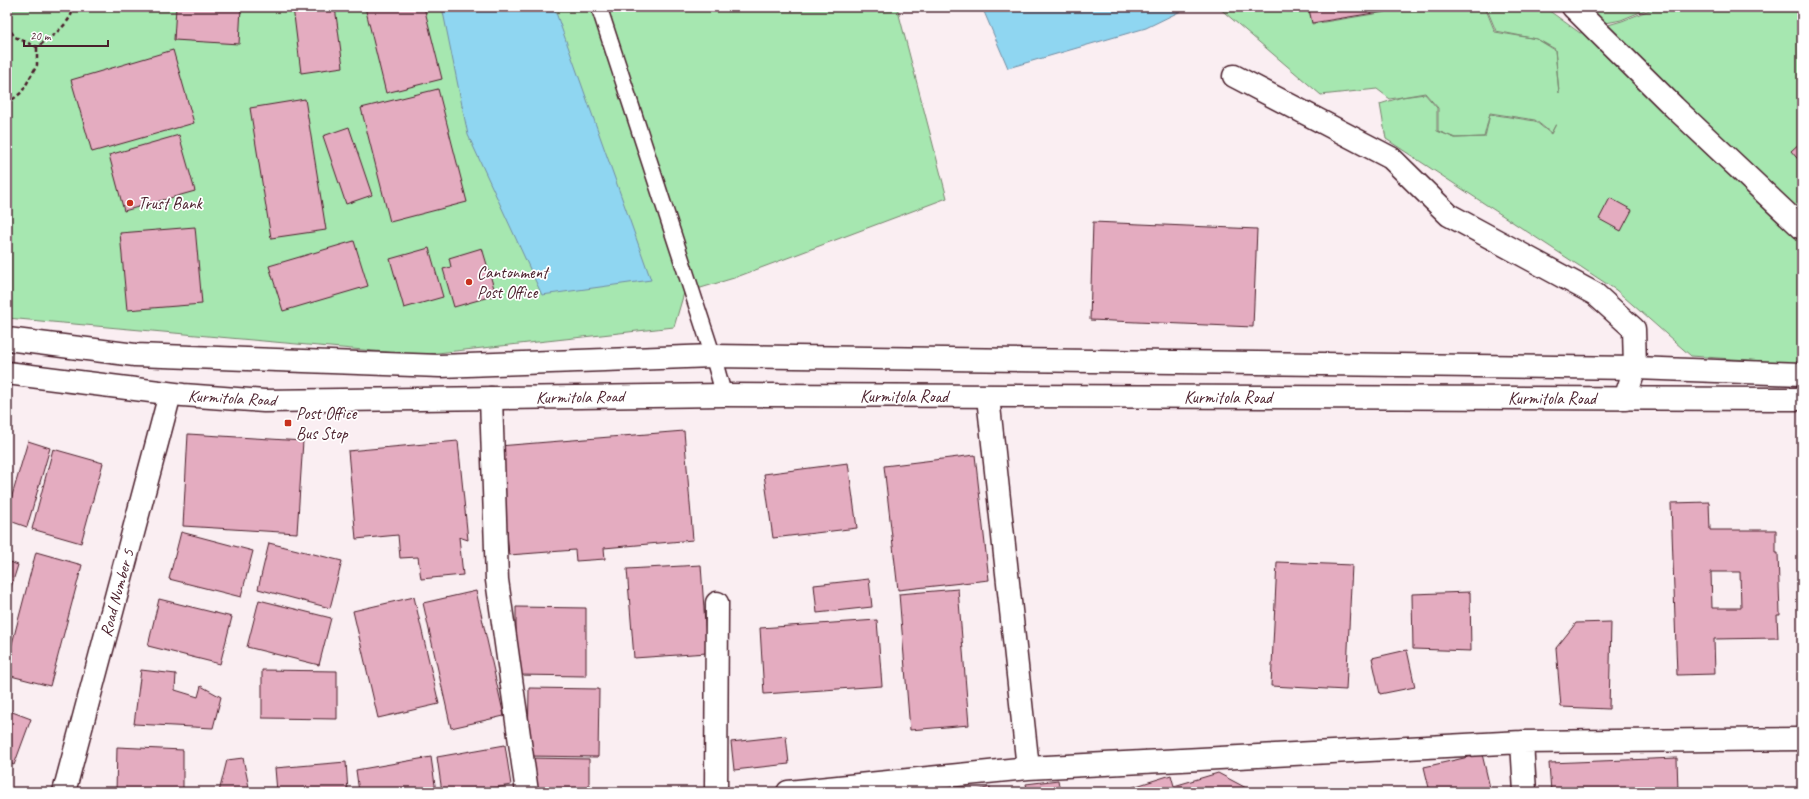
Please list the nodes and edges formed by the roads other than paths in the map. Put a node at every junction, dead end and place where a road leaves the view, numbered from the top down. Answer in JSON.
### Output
{"nodes":[{"id":1,"x":599,"y":7,"type":"edge"},
{"id":2,"x":1573,"y":7,"type":"edge"},
{"id":3,"x":1234,"y":76,"type":"dead end"},
{"id":4,"x":1802,"y":228,"type":"edge"},
{"id":5,"x":7,"y":339,"type":"edge"},
{"id":6,"x":713,"y":356,"type":"junction"},
{"id":7,"x":1635,"y":368,"type":"junction"},
{"id":8,"x":7,"y":373,"type":"edge"},
{"id":9,"x":1802,"y":374,"type":"edge"},
{"id":10,"x":170,"y":394,"type":"junction"},
{"id":11,"x":724,"y":395,"type":"junction"},
{"id":12,"x":988,"y":397,"type":"junction"},
{"id":13,"x":491,"y":398,"type":"junction"},
{"id":14,"x":1626,"y":399,"type":"junction"},
{"id":15,"x":1802,"y":399,"type":"edge"},
{"id":16,"x":717,"y":603,"type":"dead end"},
{"id":17,"x":1802,"y":739,"type":"edge"},
{"id":18,"x":1522,"y":742,"type":"junction"},
{"id":19,"x":1028,"y":768,"type":"junction"},
{"id":20,"x":904,"y":787,"type":"edge"},
{"id":21,"x":64,"y":792,"type":"edge"},
{"id":22,"x":527,"y":792,"type":"edge"},
{"id":23,"x":716,"y":792,"type":"edge"},
{"id":24,"x":788,"y":792,"type":"edge"},
{"id":25,"x":1526,"y":792,"type":"edge"}],
"edges":[{"from":1,"to":6,"type":"lane"},
{"from":2,"to":4,"type":"main road"},
{"from":3,"to":7,"type":"main road"},
{"from":5,"to":6,"type":"main road","name":"Kurmitola Road"},
{"from":6,"to":7,"type":"main road","name":"Kurmitola Road"},
{"from":6,"to":11,"type":"lane"},
{"from":7,"to":9,"type":"main road","name":"Kurmitola Road"},
{"from":7,"to":14,"type":"main road"},
{"from":8,"to":10,"type":"main road","name":"Kurmitola Road"},
{"from":10,"to":13,"type":"main road","name":"Kurmitola Road"},
{"from":10,"to":21,"type":"main road","name":"Road Number 5"},
{"from":11,"to":12,"type":"main road","name":"Kurmitola Road"},
{"from":11,"to":13,"type":"main road","name":"Kurmitola Road"},
{"from":12,"to":14,"type":"main road","name":"Kurmitola Road"},
{"from":12,"to":19,"type":"main road"},
{"from":13,"to":22,"type":"main road"},
{"from":14,"to":15,"type":"main road","name":"Kurmitola Road"},
{"from":16,"to":23,"type":"main road"},
{"from":17,"to":18,"type":"main road"},
{"from":18,"to":19,"type":"main road"},
{"from":18,"to":25,"type":"main road"},
{"from":19,"to":20,"type":"main road"},
{"from":20,"to":24,"type":"main road"}]}
